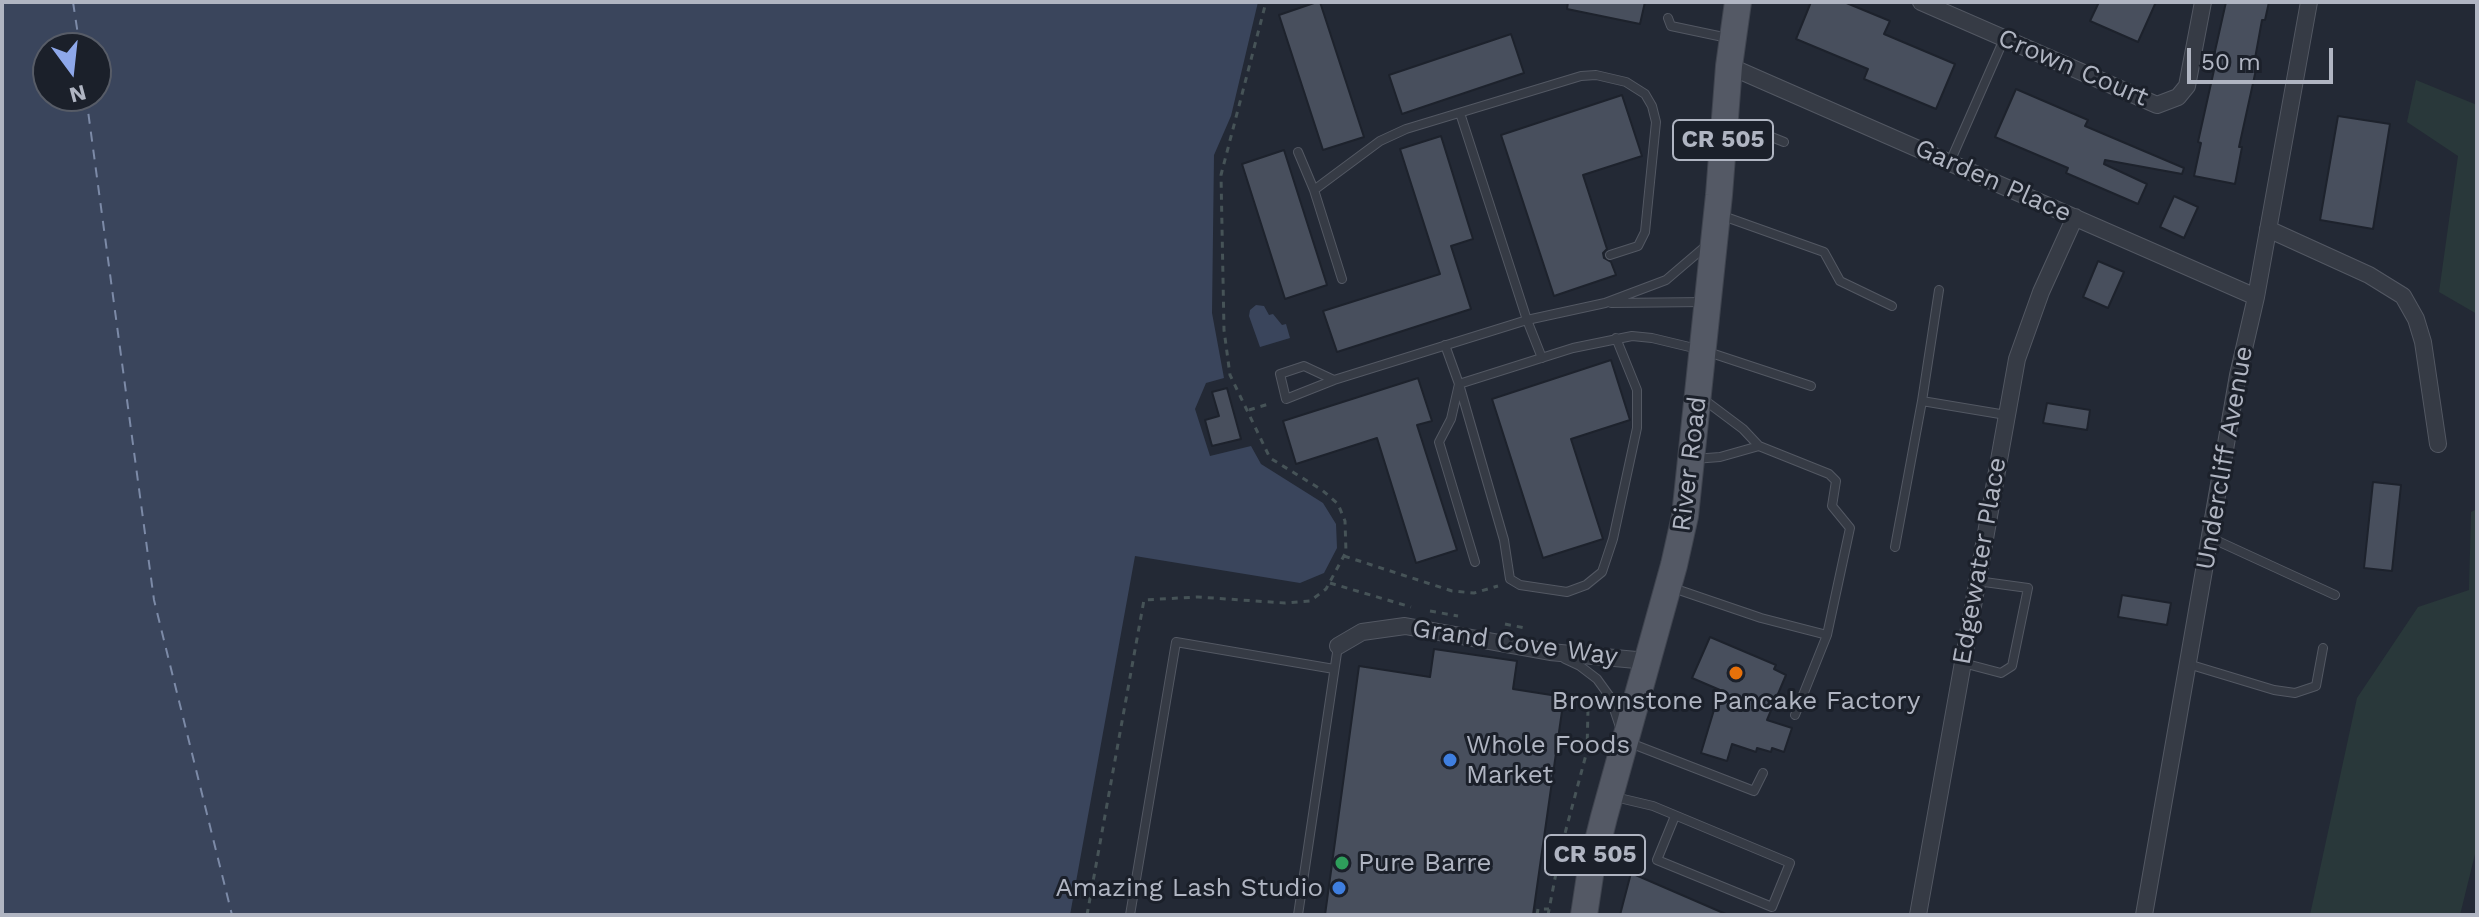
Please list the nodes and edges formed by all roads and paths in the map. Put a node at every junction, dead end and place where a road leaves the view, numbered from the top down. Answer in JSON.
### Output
{"nodes":[{"id":1,"x":1266,"y":2,"type":"edge"},
{"id":2,"x":1738,"y":2,"type":"edge"},
{"id":3,"x":1921,"y":2,"type":"edge"},
{"id":4,"x":2203,"y":2,"type":"edge"},
{"id":5,"x":2309,"y":2,"type":"edge"},
{"id":6,"x":1668,"y":18,"type":"dead end"},
{"id":7,"x":1733,"y":39,"type":"junction"},
{"id":8,"x":2004,"y":39,"type":"junction"},
{"id":9,"x":1729,"y":66,"type":"junction"},
{"id":10,"x":1460,"y":113,"type":"junction"},
{"id":11,"x":1725,"y":118,"type":"junction"},
{"id":12,"x":1784,"y":142,"type":"dead end"},
{"id":13,"x":1298,"y":152,"type":"dead end"},
{"id":14,"x":1950,"y":162,"type":"junction"},
{"id":15,"x":1314,"y":190,"type":"junction"},
{"id":16,"x":2075,"y":217,"type":"junction"},
{"id":17,"x":1715,"y":226,"type":"junction"},
{"id":18,"x":2268,"y":229,"type":"junction"},
{"id":19,"x":1610,"y":255,"type":"dead end"},
{"id":20,"x":1342,"y":279,"type":"dead end"},
{"id":21,"x":1939,"y":290,"type":"dead end"},
{"id":22,"x":2256,"y":297,"type":"junction"},
{"id":23,"x":1706,"y":302,"type":"junction"},
{"id":24,"x":1605,"y":303,"type":"junction"},
{"id":25,"x":1892,"y":306,"type":"dead end"},
{"id":26,"x":1527,"y":320,"type":"junction"},
{"id":27,"x":1616,"y":338,"type":"junction"},
{"id":28,"x":1445,"y":345,"type":"junction"},
{"id":29,"x":1702,"y":350,"type":"junction"},
{"id":30,"x":1542,"y":358,"type":"junction"},
{"id":31,"x":1334,"y":380,"type":"junction"},
{"id":32,"x":1459,"y":384,"type":"junction"},
{"id":33,"x":1811,"y":386,"type":"dead end"},
{"id":34,"x":1699,"y":395,"type":"junction"},
{"id":35,"x":1286,"y":399,"type":"junction"},
{"id":36,"x":1922,"y":401,"type":"junction"},
{"id":37,"x":1249,"y":410,"type":"junction"},
{"id":38,"x":2006,"y":415,"type":"junction"},
{"id":39,"x":2438,"y":444,"type":"dead end"},
{"id":40,"x":1759,"y":446,"type":"junction"},
{"id":41,"x":1692,"y":459,"type":"junction"},
{"id":42,"x":2210,"y":537,"type":"junction"},
{"id":43,"x":1895,"y":547,"type":"dead end"},
{"id":44,"x":1344,"y":556,"type":"junction"},
{"id":45,"x":1475,"y":562,"type":"dead end"},
{"id":46,"x":1510,"y":579,"type":"junction"},
{"id":47,"x":1976,"y":581,"type":"junction"},
{"id":48,"x":1330,"y":583,"type":"junction"},
{"id":49,"x":1668,"y":586,"type":"junction"},
{"id":50,"x":2335,"y":595,"type":"dead end"},
{"id":51,"x":1413,"y":608,"type":"dead end"},
{"id":52,"x":1424,"y":610,"type":"dead end"},
{"id":53,"x":1465,"y":617,"type":"dead end"},
{"id":54,"x":1500,"y":624,"type":"dead end"},
{"id":55,"x":1531,"y":630,"type":"dead end"},
{"id":56,"x":1827,"y":635,"type":"junction"},
{"id":57,"x":1338,"y":646,"type":"joint"},
{"id":58,"x":2323,"y":648,"type":"dead end"},
{"id":59,"x":1550,"y":652,"type":"junction"},
{"id":60,"x":1647,"y":661,"type":"junction"},
{"id":61,"x":1962,"y":663,"type":"junction"},
{"id":62,"x":2188,"y":664,"type":"junction"},
{"id":63,"x":1334,"y":669,"type":"junction"},
{"id":64,"x":1601,"y":685,"type":"junction"},
{"id":65,"x":1795,"y":715,"type":"dead end"},
{"id":66,"x":1625,"y":742,"type":"junction"},
{"id":67,"x":1763,"y":773,"type":"dead end"},
{"id":68,"x":1610,"y":796,"type":"junction"},
{"id":69,"x":1675,"y":816,"type":"junction"},
{"id":70,"x":1549,"y":909,"type":"junction"},
{"id":71,"x":1087,"y":915,"type":"edge"},
{"id":72,"x":1130,"y":915,"type":"edge"},
{"id":73,"x":1298,"y":915,"type":"edge"},
{"id":74,"x":1537,"y":915,"type":"edge"},
{"id":75,"x":1548,"y":915,"type":"edge"},
{"id":76,"x":1584,"y":915,"type":"edge"},
{"id":77,"x":1918,"y":915,"type":"edge"},
{"id":78,"x":2144,"y":915,"type":"edge"}],
"edges":[{"from":1,"to":37,"type":"path"},
{"from":2,"to":7,"type":"main road","name":"River Road","number":"CR 505"},
{"from":3,"to":8,"type":"street","name":"Crown Court"},
{"from":4,"to":8,"type":"street","name":"Crown Court"},
{"from":5,"to":18,"type":"street","name":"Undercliff Avenue"},
{"from":6,"to":7,"type":"lane"},
{"from":7,"to":9,"type":"main road","name":"River Road","number":"CR 505"},
{"from":8,"to":14,"type":"lane"},
{"from":9,"to":11,"type":"main road","name":"River Road","number":"CR 505"},
{"from":9,"to":14,"type":"street","name":"Garden Place"},
{"from":10,"to":15,"type":"lane"},
{"from":10,"to":19,"type":"lane"},
{"from":10,"to":26,"type":"lane"},
{"from":11,"to":12,"type":"lane"},
{"from":11,"to":17,"type":"main road","name":"River Road","number":"CR 505"},
{"from":13,"to":15,"type":"lane"},
{"from":14,"to":16,"type":"street","name":"Garden Place"},
{"from":15,"to":20,"type":"lane"},
{"from":16,"to":22,"type":"street","name":"Garden Place"},
{"from":16,"to":38,"type":"street","name":"Edgewater Place"},
{"from":17,"to":23,"type":"main road","name":"River Road","number":"CR 505"},
{"from":17,"to":24,"type":"lane"},
{"from":17,"to":25,"type":"lane"},
{"from":18,"to":22,"type":"street","name":"Undercliff Avenue"},
{"from":18,"to":39,"type":"street"},
{"from":21,"to":36,"type":"lane"},
{"from":22,"to":42,"type":"street","name":"Undercliff Avenue"},
{"from":23,"to":24,"type":"lane"},
{"from":23,"to":29,"type":"main road","name":"River Road","number":"CR 505"},
{"from":24,"to":26,"type":"lane"},
{"from":26,"to":28,"type":"lane"},
{"from":26,"to":30,"type":"lane"},
{"from":27,"to":29,"type":"lane"},
{"from":27,"to":30,"type":"lane"},
{"from":27,"to":46,"type":"lane"},
{"from":28,"to":31,"type":"lane"},
{"from":28,"to":32,"type":"lane"},
{"from":29,"to":33,"type":"lane"},
{"from":29,"to":34,"type":"main road","name":"River Road","number":"CR 505"},
{"from":30,"to":32,"type":"lane"},
{"from":31,"to":35,"type":"lane"},
{"from":31,"to":35,"type":"lane"},
{"from":32,"to":45,"type":"lane"},
{"from":32,"to":46,"type":"lane"},
{"from":34,"to":40,"type":"lane"},
{"from":34,"to":41,"type":"main road","name":"River Road","number":"CR 505"},
{"from":35,"to":37,"type":"path"},
{"from":36,"to":38,"type":"lane"},
{"from":36,"to":43,"type":"lane"},
{"from":37,"to":44,"type":"path"},
{"from":38,"to":47,"type":"street","name":"Edgewater Place"},
{"from":40,"to":41,"type":"lane"},
{"from":40,"to":56,"type":"lane"},
{"from":41,"to":49,"type":"main road","name":"River Road","number":"CR 505"},
{"from":42,"to":50,"type":"lane"},
{"from":42,"to":62,"type":"street","name":"Undercliff Avenue"},
{"from":44,"to":46,"type":"path"},
{"from":44,"to":48,"type":"path"},
{"from":47,"to":61,"type":"street","name":"Edgewater Place"},
{"from":47,"to":61,"type":"lane"},
{"from":48,"to":51,"type":"path"},
{"from":48,"to":71,"type":"path"},
{"from":49,"to":56,"type":"lane"},
{"from":49,"to":60,"type":"main road","name":"River Road","number":"CR 505"},
{"from":52,"to":53,"type":"path"},
{"from":54,"to":55,"type":"path"},
{"from":56,"to":65,"type":"lane"},
{"from":57,"to":59,"type":"street","name":"Grand Cove Way"},
{"from":57,"to":63,"type":"lane"},
{"from":58,"to":62,"type":"lane"},
{"from":59,"to":60,"type":"street","name":"Grand Cove Way"},
{"from":59,"to":64,"type":"lane"},
{"from":60,"to":66,"type":"main road","name":"River Road","number":"CR 505"},
{"from":61,"to":77,"type":"street","name":"Edgewater Place"},
{"from":62,"to":78,"type":"street","name":"Undercliff Avenue"},
{"from":63,"to":72,"type":"lane"},
{"from":63,"to":73,"type":"lane"},
{"from":64,"to":66,"type":"lane"},
{"from":64,"to":70,"type":"path"},
{"from":66,"to":67,"type":"lane"},
{"from":66,"to":68,"type":"main road","name":"River Road","number":"CR 505"},
{"from":68,"to":69,"type":"lane"},
{"from":68,"to":76,"type":"main road","name":"River Road","number":"CR 505"},
{"from":69,"to":69,"type":"lane"},
{"from":70,"to":74,"type":"path"},
{"from":70,"to":75,"type":"path"}]}
